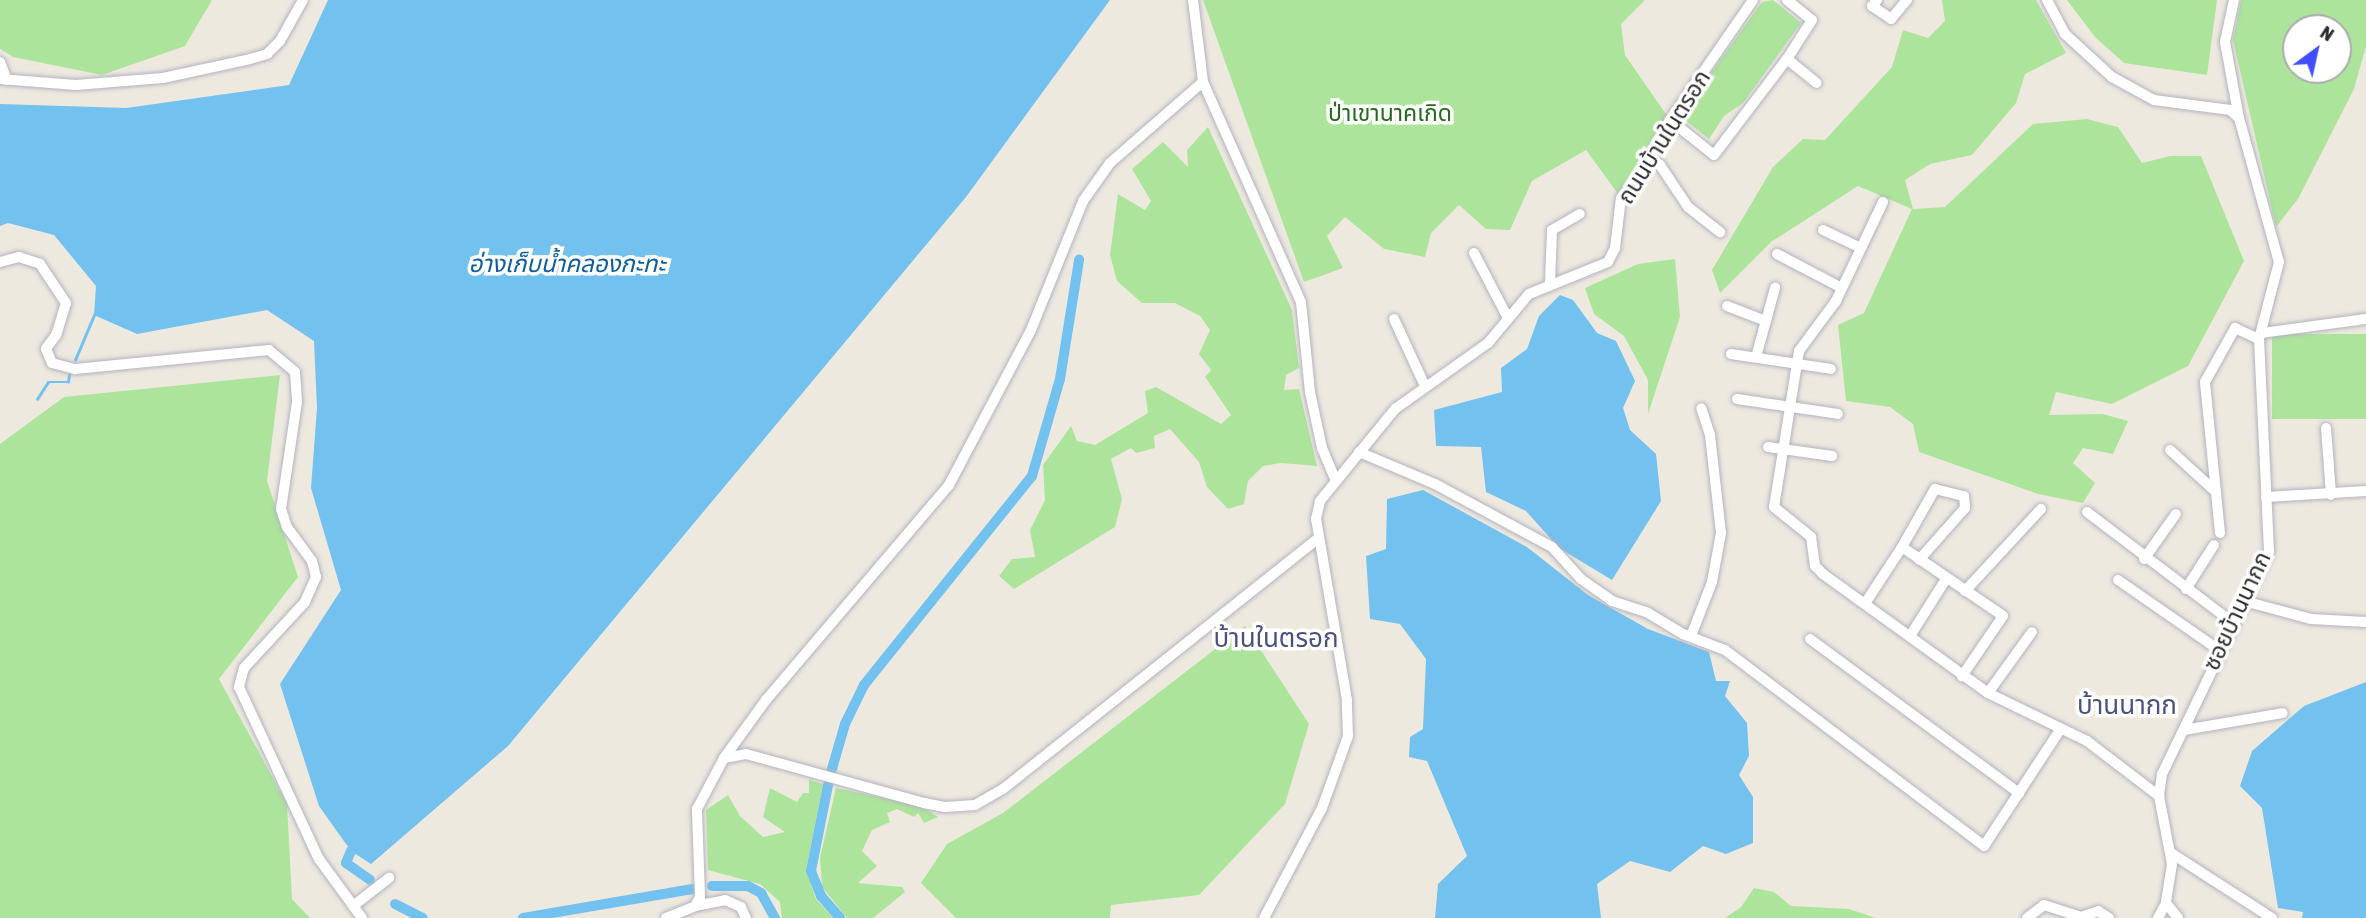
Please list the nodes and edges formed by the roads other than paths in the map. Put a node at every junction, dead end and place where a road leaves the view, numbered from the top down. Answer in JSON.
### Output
{"nodes":[{"id":1,"x":303,"y":0,"type":"edge"},
{"id":2,"x":1193,"y":0,"type":"edge"},
{"id":3,"x":1754,"y":0,"type":"edge"},
{"id":4,"x":1787,"y":0,"type":"edge"},
{"id":5,"x":1877,"y":0,"type":"edge"},
{"id":6,"x":1907,"y":0,"type":"edge"},
{"id":7,"x":2047,"y":0,"type":"edge"},
{"id":8,"x":2234,"y":0,"type":"edge"},
{"id":9,"x":1787,"y":59,"type":"junction"},
{"id":10,"x":0,"y":62,"type":"edge"},
{"id":11,"x":3,"y":80,"type":"edge"},
{"id":12,"x":1203,"y":82,"type":"junction"},
{"id":13,"x":1817,"y":83,"type":"dead end"},
{"id":14,"x":2239,"y":118,"type":"junction"},
{"id":15,"x":1670,"y":120,"type":"junction"},
{"id":16,"x":1649,"y":158,"type":"junction"},
{"id":17,"x":1883,"y":202,"type":"dead end"},
{"id":18,"x":1580,"y":214,"type":"dead end"},
{"id":19,"x":1824,"y":230,"type":"dead end"},
{"id":20,"x":1720,"y":232,"type":"dead end"},
{"id":21,"x":1861,"y":248,"type":"junction"},
{"id":22,"x":1474,"y":253,"type":"dead end"},
{"id":23,"x":1777,"y":254,"type":"dead end"},
{"id":24,"x":0,"y":262,"type":"edge"},
{"id":25,"x":1550,"y":283,"type":"junction"},
{"id":26,"x":1775,"y":288,"type":"dead end"},
{"id":27,"x":1842,"y":288,"type":"junction"},
{"id":28,"x":1727,"y":306,"type":"dead end"},
{"id":29,"x":1508,"y":318,"type":"junction"},
{"id":30,"x":2366,"y":318,"type":"edge"},
{"id":31,"x":1394,"y":320,"type":"dead end"},
{"id":32,"x":1766,"y":321,"type":"junction"},
{"id":33,"x":2260,"y":336,"type":"junction"},
{"id":34,"x":1731,"y":354,"type":"dead end"},
{"id":35,"x":1756,"y":357,"type":"junction"},
{"id":36,"x":1796,"y":363,"type":"junction"},
{"id":37,"x":1831,"y":369,"type":"dead end"},
{"id":38,"x":1425,"y":386,"type":"junction"},
{"id":39,"x":1737,"y":399,"type":"dead end"},
{"id":40,"x":1789,"y":407,"type":"junction"},
{"id":41,"x":1701,"y":408,"type":"dead end"},
{"id":42,"x":1838,"y":414,"type":"dead end"},
{"id":43,"x":2326,"y":428,"type":"dead end"},
{"id":44,"x":1768,"y":447,"type":"dead end"},
{"id":45,"x":1782,"y":449,"type":"junction"},
{"id":46,"x":2170,"y":450,"type":"dead end"},
{"id":47,"x":1359,"y":452,"type":"junction"},
{"id":48,"x":1832,"y":456,"type":"dead end"},
{"id":49,"x":1335,"y":478,"type":"junction"},
{"id":50,"x":2366,"y":491,"type":"edge"},
{"id":51,"x":2216,"y":492,"type":"junction"},
{"id":52,"x":2331,"y":495,"type":"junction"},
{"id":53,"x":2266,"y":498,"type":"junction"},
{"id":54,"x":2041,"y":509,"type":"dead end"},
{"id":55,"x":2087,"y":512,"type":"dead end"},
{"id":56,"x":2176,"y":514,"type":"dead end"},
{"id":57,"x":2220,"y":533,"type":"dead end"},
{"id":58,"x":1318,"y":538,"type":"junction"},
{"id":59,"x":2214,"y":545,"type":"dead end"},
{"id":60,"x":1902,"y":547,"type":"junction"},
{"id":61,"x":2144,"y":559,"type":"junction"},
{"id":62,"x":1919,"y":560,"type":"junction"},
{"id":63,"x":1945,"y":579,"type":"junction"},
{"id":64,"x":2119,"y":580,"type":"dead end"},
{"id":65,"x":2186,"y":589,"type":"junction"},
{"id":66,"x":1965,"y":591,"type":"junction"},
{"id":67,"x":2244,"y":601,"type":"junction"},
{"id":68,"x":1866,"y":602,"type":"junction"},
{"id":69,"x":2366,"y":622,"type":"edge"},
{"id":70,"x":2232,"y":623,"type":"junction"},
{"id":71,"x":2032,"y":632,"type":"dead end"},
{"id":72,"x":1691,"y":636,"type":"junction"},
{"id":73,"x":1910,"y":636,"type":"junction"},
{"id":74,"x":1810,"y":639,"type":"dead end"},
{"id":75,"x":2219,"y":650,"type":"junction"},
{"id":76,"x":1962,"y":676,"type":"junction"},
{"id":77,"x":1988,"y":693,"type":"junction"},
{"id":78,"x":2283,"y":713,"type":"dead end"},
{"id":79,"x":2060,"y":730,"type":"junction"},
{"id":80,"x":2184,"y":730,"type":"junction"},
{"id":81,"x":724,"y":758,"type":"junction"},
{"id":82,"x":2019,"y":793,"type":"junction"},
{"id":83,"x":2159,"y":796,"type":"junction"},
{"id":84,"x":2171,"y":853,"type":"junction"},
{"id":85,"x":389,"y":878,"type":"dead end"},
{"id":86,"x":2166,"y":903,"type":"junction"},
{"id":87,"x":353,"y":906,"type":"junction"},
{"id":88,"x":695,"y":906,"type":"junction"},
{"id":89,"x":362,"y":918,"type":"edge"},
{"id":90,"x":666,"y":918,"type":"edge"},
{"id":91,"x":746,"y":918,"type":"edge"},
{"id":92,"x":1264,"y":918,"type":"edge"},
{"id":93,"x":2027,"y":918,"type":"edge"},
{"id":94,"x":2109,"y":918,"type":"edge"},
{"id":95,"x":2158,"y":918,"type":"edge"},
{"id":96,"x":2178,"y":918,"type":"edge"},
{"id":97,"x":2272,"y":918,"type":"edge"}],
"edges":[{"from":1,"to":11,"type":"street"},
{"from":2,"to":12,"type":"street"},
{"from":3,"to":15,"type":"street","name":"ถนนบ้านในตรอก"},
{"from":4,"to":9,"type":"street"},
{"from":5,"to":6,"type":"street"},
{"from":7,"to":14,"type":"street"},
{"from":8,"to":14,"type":"street","name":"ซอยบ้านนากก"},
{"from":9,"to":13,"type":"street"},
{"from":9,"to":15,"type":"street"},
{"from":10,"to":11,"type":"street"},
{"from":12,"to":49,"type":"street"},
{"from":12,"to":81,"type":"street"},
{"from":14,"to":33,"type":"street","name":"ซอยบ้านนากก"},
{"from":15,"to":16,"type":"street","name":"ถนนบ้านในตรอก"},
{"from":16,"to":20,"type":"street"},
{"from":16,"to":25,"type":"street","name":"ถนนบ้านในตรอก"},
{"from":17,"to":21,"type":"street"},
{"from":18,"to":25,"type":"street"},
{"from":19,"to":21,"type":"street"},
{"from":21,"to":27,"type":"street"},
{"from":22,"to":29,"type":"street"},
{"from":23,"to":27,"type":"street"},
{"from":24,"to":87,"type":"street"},
{"from":25,"to":29,"type":"street","name":"ถนนบ้านในตรอก"},
{"from":26,"to":32,"type":"street"},
{"from":27,"to":36,"type":"street"},
{"from":28,"to":32,"type":"street"},
{"from":29,"to":38,"type":"street","name":"ถนนบ้านในตรอก"},
{"from":30,"to":33,"type":"street"},
{"from":31,"to":38,"type":"street"},
{"from":32,"to":35,"type":"street"},
{"from":33,"to":51,"type":"street"},
{"from":33,"to":53,"type":"street","name":"ซอยบ้านนากก"},
{"from":34,"to":35,"type":"street"},
{"from":35,"to":36,"type":"street"},
{"from":36,"to":37,"type":"street"},
{"from":36,"to":40,"type":"street"},
{"from":38,"to":47,"type":"street","name":"ถนนบ้านในตรอก"},
{"from":39,"to":40,"type":"street"},
{"from":40,"to":42,"type":"street"},
{"from":40,"to":45,"type":"street"},
{"from":41,"to":72,"type":"street"},
{"from":43,"to":52,"type":"street"},
{"from":44,"to":45,"type":"street"},
{"from":45,"to":48,"type":"street"},
{"from":45,"to":68,"type":"street"},
{"from":46,"to":51,"type":"street"},
{"from":47,"to":49,"type":"street","name":"ถนนบ้านในตรอก"},
{"from":47,"to":72,"type":"street"},
{"from":49,"to":58,"type":"street","name":"ถนนบ้านในตรอก"},
{"from":50,"to":52,"type":"street"},
{"from":51,"to":57,"type":"street"},
{"from":52,"to":53,"type":"street"},
{"from":53,"to":67,"type":"street","name":"ซอยบ้านนากก"},
{"from":54,"to":66,"type":"street"},
{"from":55,"to":61,"type":"street"},
{"from":56,"to":61,"type":"street"},
{"from":58,"to":81,"type":"street"},
{"from":58,"to":92,"type":"street","name":"ถนนบ้านในตรอก"},
{"from":59,"to":65,"type":"street"},
{"from":60,"to":62,"type":"street"},
{"from":60,"to":62,"type":"street"},
{"from":60,"to":68,"type":"street"},
{"from":61,"to":65,"type":"street"},
{"from":62,"to":63,"type":"street"},
{"from":63,"to":66,"type":"street"},
{"from":63,"to":73,"type":"street"},
{"from":64,"to":75,"type":"street"},
{"from":65,"to":70,"type":"street"},
{"from":66,"to":76,"type":"street"},
{"from":67,"to":69,"type":"street"},
{"from":67,"to":70,"type":"street","name":"ซอยบ้านนากก"},
{"from":68,"to":73,"type":"street"},
{"from":70,"to":75,"type":"street","name":"ซอยบ้านนากก"},
{"from":71,"to":77,"type":"street"},
{"from":72,"to":82,"type":"street"},
{"from":73,"to":76,"type":"street"},
{"from":74,"to":82,"type":"street"},
{"from":75,"to":80,"type":"street","name":"ซอยบ้านนากก"},
{"from":76,"to":77,"type":"street"},
{"from":77,"to":79,"type":"street"},
{"from":78,"to":80,"type":"street"},
{"from":79,"to":82,"type":"street"},
{"from":79,"to":83,"type":"street"},
{"from":80,"to":83,"type":"street","name":"ซอยบ้านนากก"},
{"from":81,"to":88,"type":"street"},
{"from":83,"to":84,"type":"street","name":"ซอยบ้านนากก"},
{"from":84,"to":86,"type":"street","name":"ซอยบ้านนากก"},
{"from":84,"to":97,"type":"street"},
{"from":85,"to":87,"type":"street"},
{"from":86,"to":95,"type":"street","name":"ซอยบ้านนากก"},
{"from":86,"to":96,"type":"street"},
{"from":87,"to":89,"type":"street"},
{"from":88,"to":90,"type":"street"},
{"from":88,"to":91,"type":"street"},
{"from":93,"to":94,"type":"street"}]}
